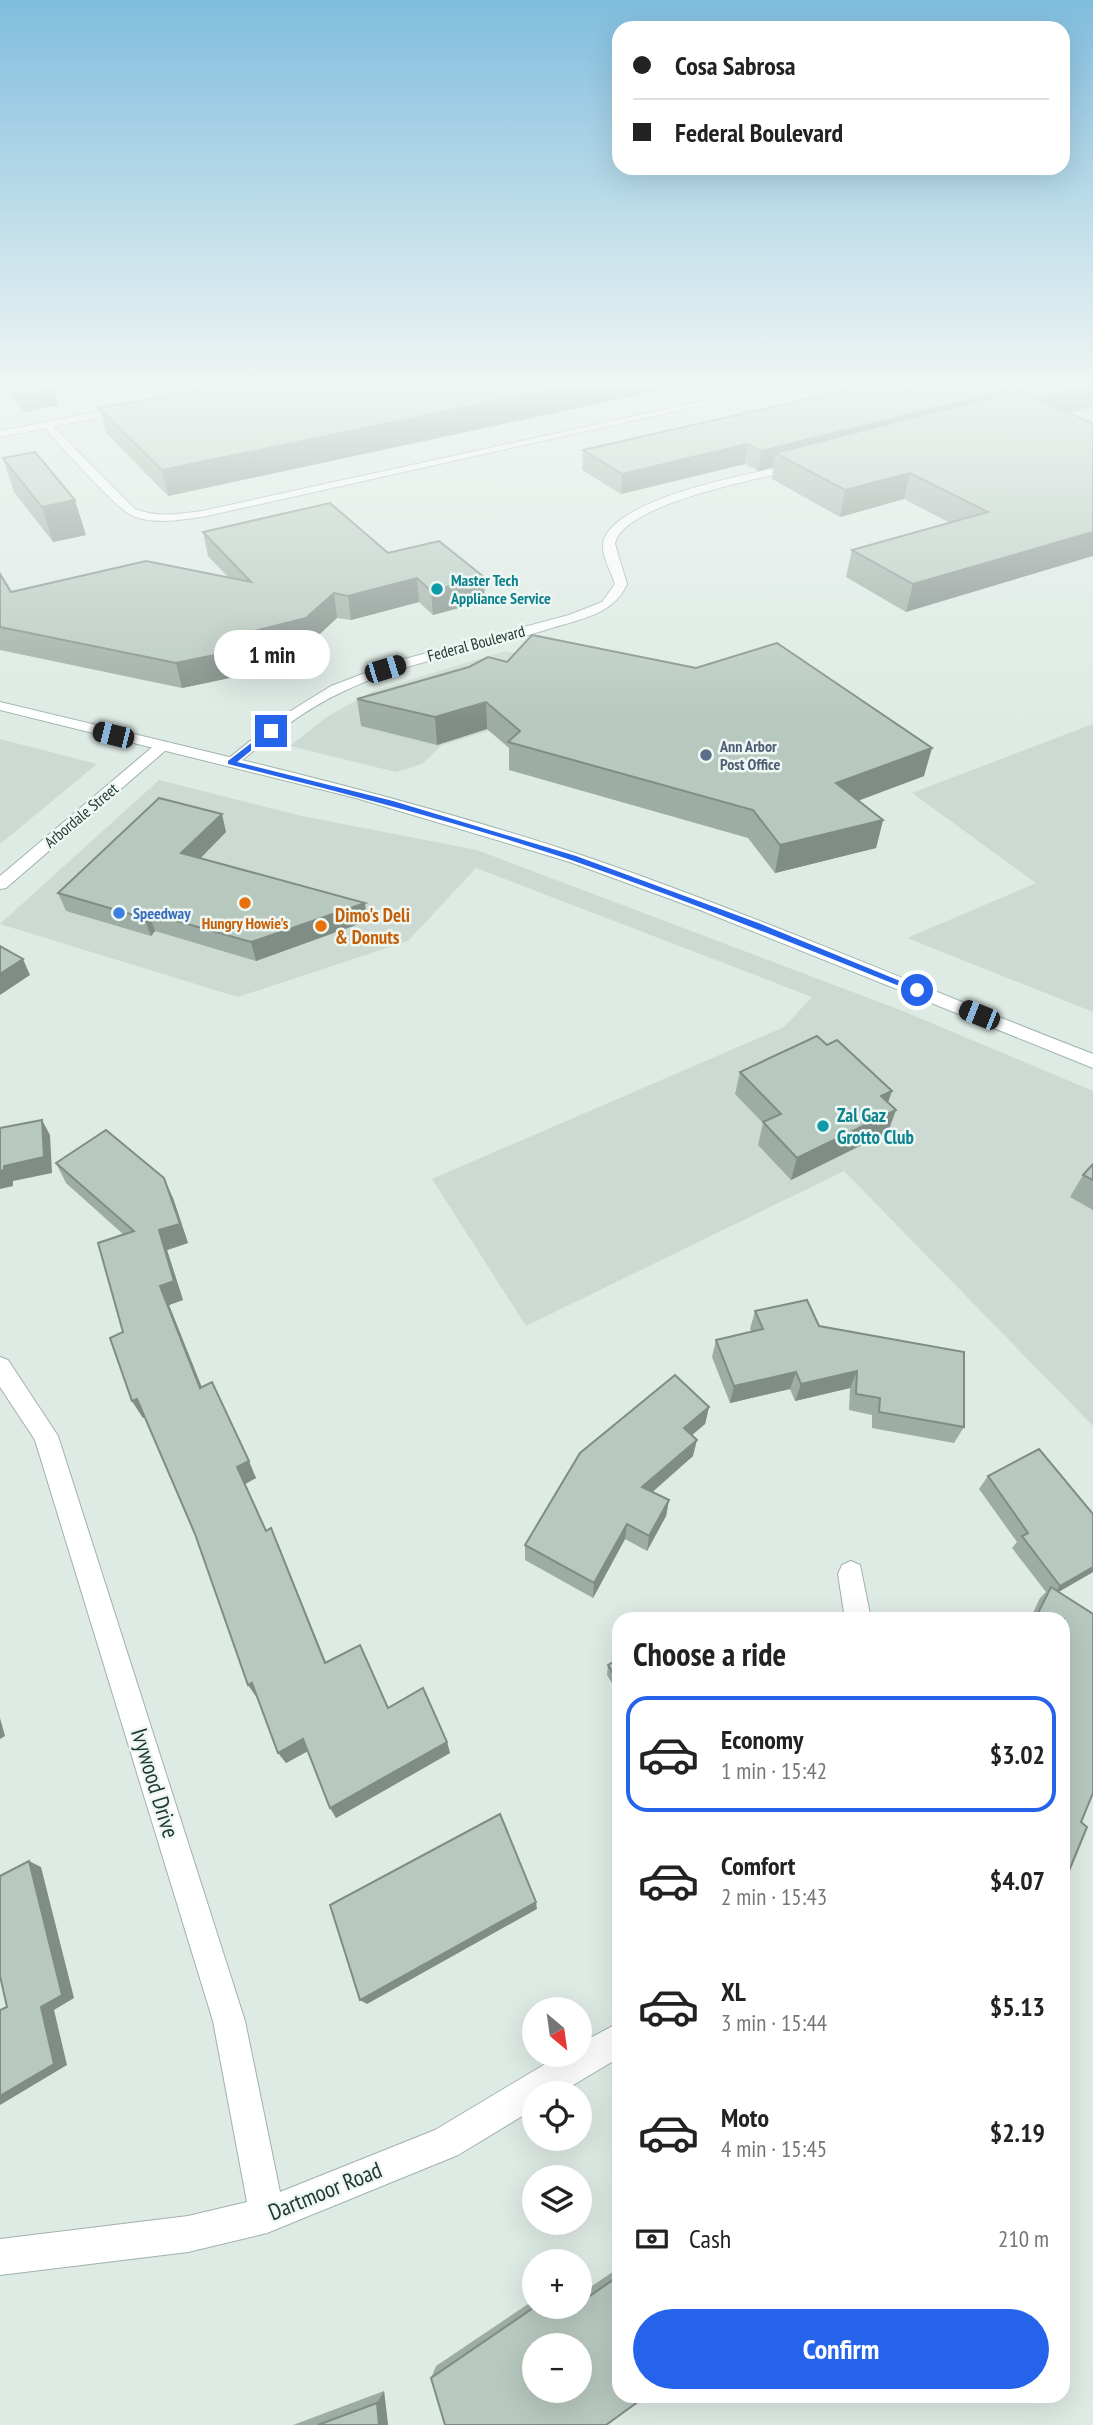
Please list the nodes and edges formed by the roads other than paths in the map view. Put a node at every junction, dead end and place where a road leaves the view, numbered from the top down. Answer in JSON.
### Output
{"nodes":[{"id":1,"x":119,"y":499,"type":"edge"},
{"id":2,"x":269,"y":499,"type":"edge"},
{"id":3,"x":673,"y":499,"type":"edge"},
{"id":4,"x":0,"y":706,"type":"edge"},
{"id":5,"x":161,"y":747,"type":"junction"},
{"id":6,"x":230,"y":762,"type":"junction"},
{"id":7,"x":0,"y":884,"type":"edge"},
{"id":8,"x":1093,"y":1061,"type":"edge"},
{"id":9,"x":0,"y":1367,"type":"edge"},
{"id":10,"x":851,"y":1574,"type":"dead end"},
{"id":11,"x":857,"y":1612,"type":"edge"},
{"id":12,"x":612,"y":2043,"type":"edge"},
{"id":13,"x":267,"y":2215,"type":"junction"},
{"id":14,"x":0,"y":2257,"type":"edge"}],
"edges":[{"from":1,"to":2,"type":"street"},
{"from":3,"to":6,"type":"street","name":"Federal Boulevard"},
{"from":4,"to":5,"type":"street"},
{"from":5,"to":6,"type":"street"},
{"from":5,"to":7,"type":"street","name":"Arbordale Street"},
{"from":6,"to":8,"type":"street"},
{"from":9,"to":13,"type":"street","name":"Ivywood Drive"},
{"from":10,"to":11,"type":"street"},
{"from":12,"to":13,"type":"street","name":"Dartmoor Road"},
{"from":13,"to":14,"type":"street","name":"Dartmoor Road"}]}
